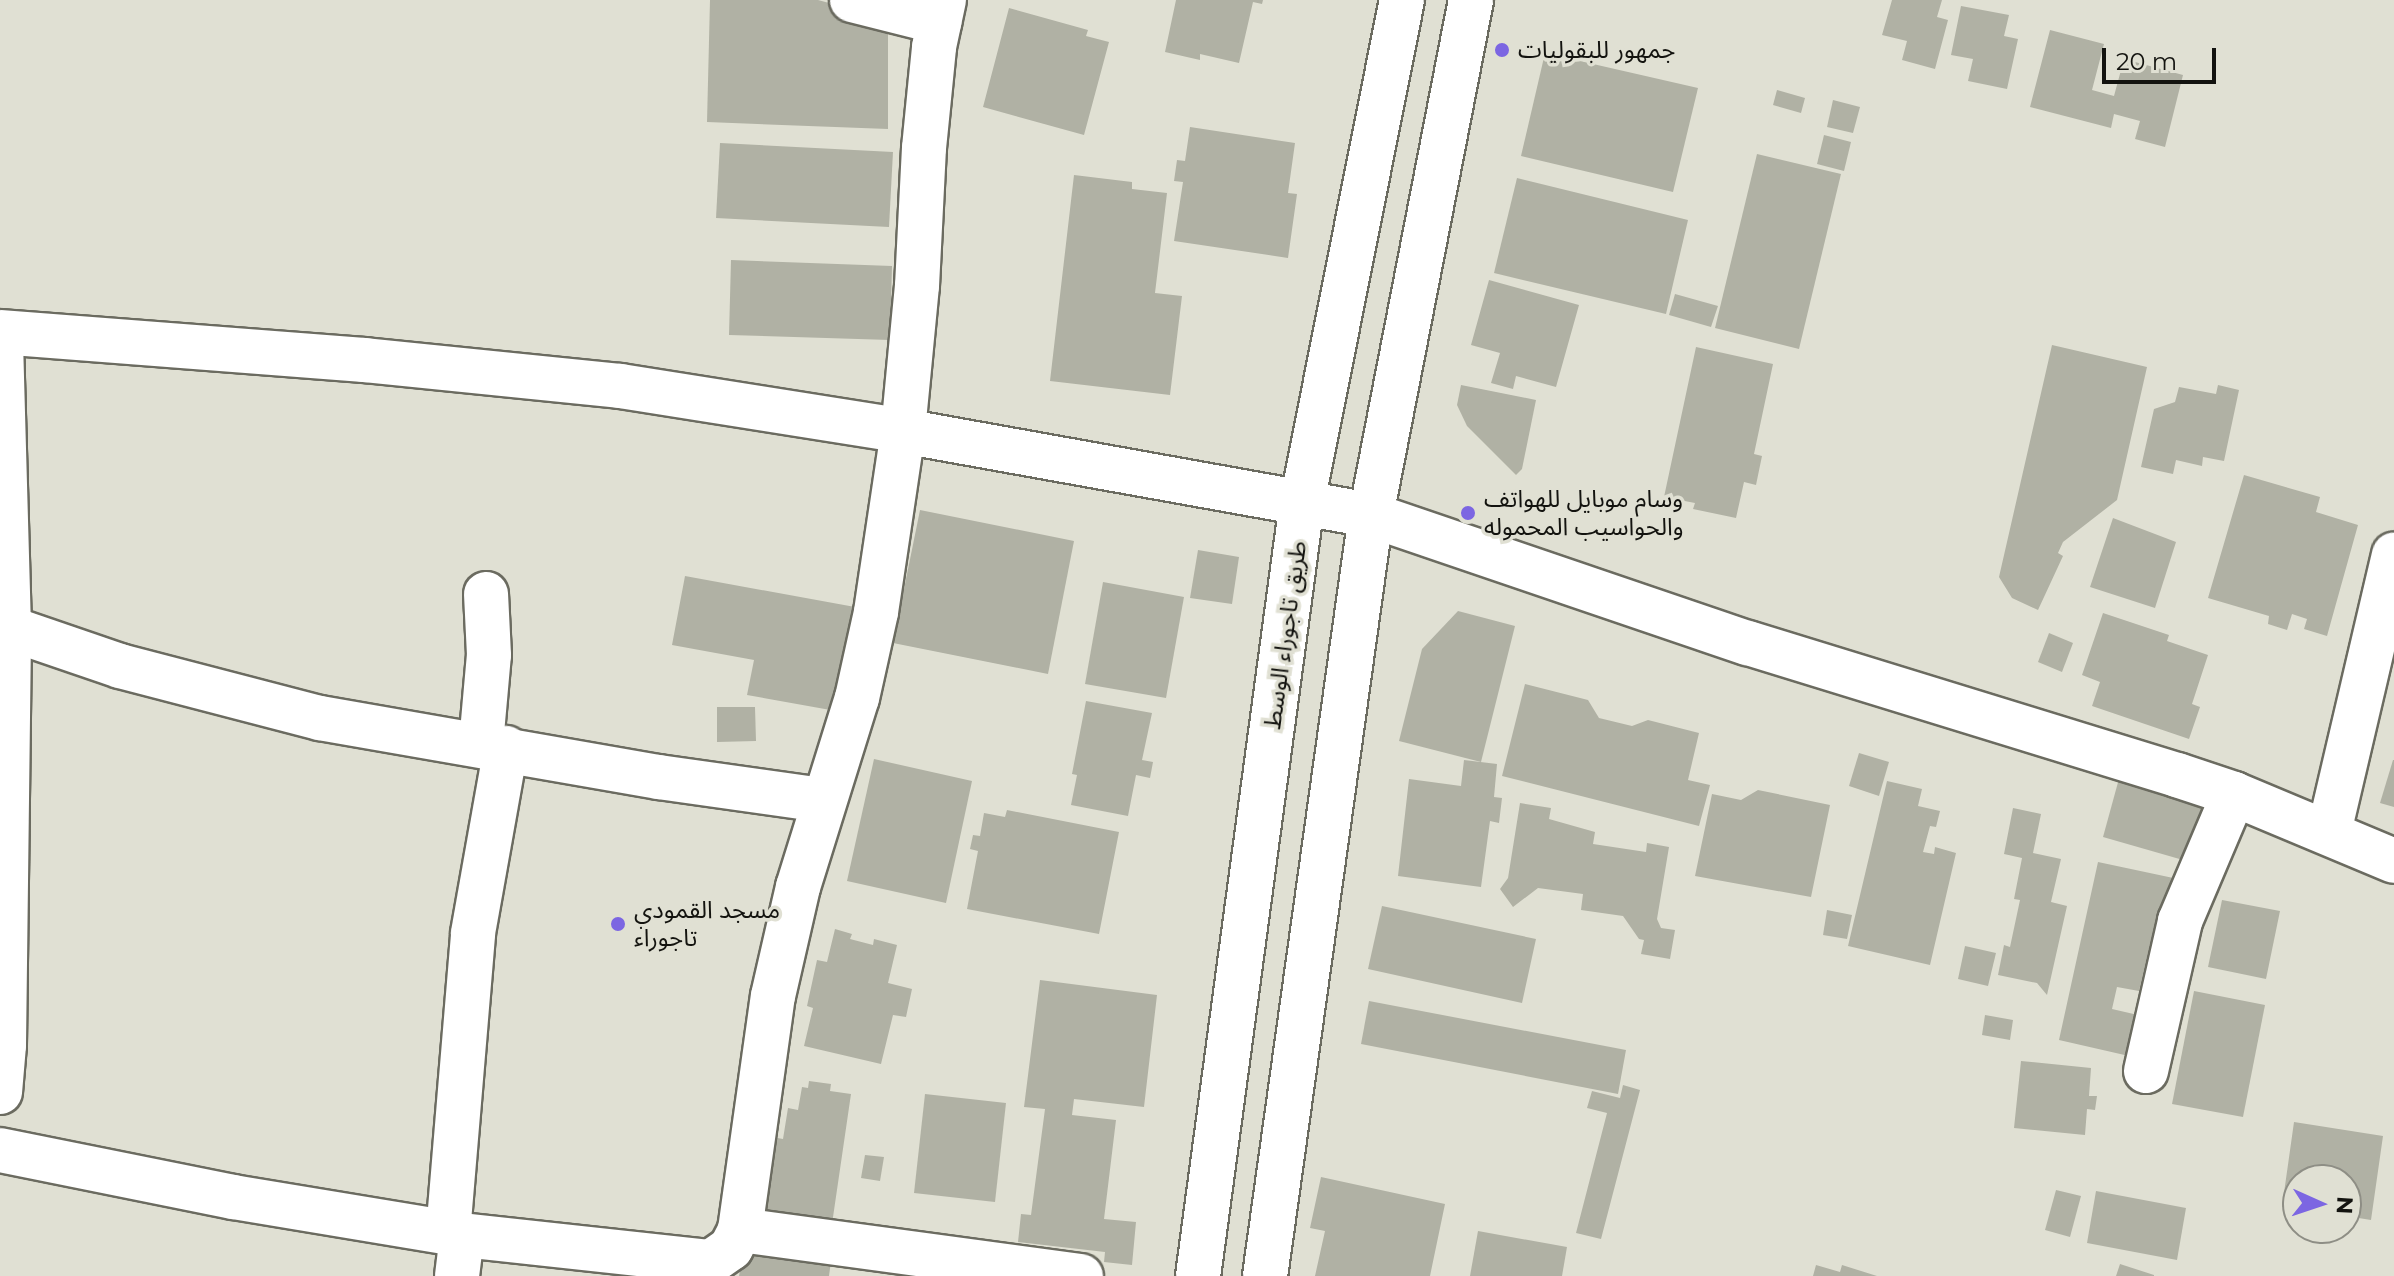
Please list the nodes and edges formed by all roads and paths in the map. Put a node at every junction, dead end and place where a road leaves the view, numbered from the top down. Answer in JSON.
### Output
{"nodes":[{"id":1,"x":852,"y":0,"type":"edge"},
{"id":2,"x":1402,"y":0,"type":"edge"},
{"id":3,"x":1471,"y":0,"type":"edge"},
{"id":4,"x":941,"y":11,"type":"edge"},
{"id":5,"x":1,"y":332,"type":"edge"},
{"id":6,"x":903,"y":431,"type":"junction"},
{"id":7,"x":1302,"y":503,"type":"junction"},
{"id":8,"x":1371,"y":515,"type":"junction"},
{"id":9,"x":2394,"y":554,"type":"edge"},
{"id":10,"x":486,"y":594,"type":"dead end"},
{"id":11,"x":9,"y":628,"type":"junction"},
{"id":12,"x":494,"y":746,"type":"junction"},
{"id":13,"x":2234,"y":794,"type":"junction"},
{"id":14,"x":823,"y":800,"type":"junction"},
{"id":15,"x":2329,"y":832,"type":"junction"},
{"id":16,"x":2394,"y":861,"type":"edge"},
{"id":17,"x":2,"y":1045,"type":"edge"},
{"id":18,"x":2146,"y":1071,"type":"dead end"},
{"id":19,"x":0,"y":1092,"type":"edge"},
{"id":20,"x":0,"y":1150,"type":"edge"},
{"id":21,"x":740,"y":1230,"type":"junction"},
{"id":22,"x":456,"y":1248,"type":"edge"},
{"id":23,"x":710,"y":1269,"type":"edge"},
{"id":24,"x":1081,"y":1276,"type":"edge"},
{"id":25,"x":1198,"y":1276,"type":"edge"},
{"id":26,"x":1265,"y":1276,"type":"edge"}],
"edges":[{"from":1,"to":4,"type":"street"},
{"from":2,"to":7,"type":"street","name":"طريق تاجوراء الوسط"},
{"from":3,"to":8,"type":"street"},
{"from":4,"to":6,"type":"street"},
{"from":5,"to":6,"type":"street"},
{"from":5,"to":11,"type":"street"},
{"from":6,"to":7,"type":"street"},
{"from":6,"to":14,"type":"street"},
{"from":7,"to":8,"type":"street"},
{"from":7,"to":25,"type":"street","name":"طريق تاجوراء الوسط"},
{"from":8,"to":13,"type":"street"},
{"from":8,"to":26,"type":"street"},
{"from":9,"to":15,"type":"street"},
{"from":10,"to":12,"type":"street"},
{"from":11,"to":12,"type":"street"},
{"from":11,"to":17,"type":"street"},
{"from":12,"to":14,"type":"street"},
{"from":12,"to":22,"type":"street"},
{"from":13,"to":15,"type":"street"},
{"from":13,"to":18,"type":"street"},
{"from":14,"to":21,"type":"street"},
{"from":15,"to":16,"type":"street"},
{"from":17,"to":19,"type":"street"},
{"from":20,"to":22,"type":"street"},
{"from":21,"to":23,"type":"street"},
{"from":21,"to":24,"type":"street"},
{"from":22,"to":23,"type":"street"}]}
